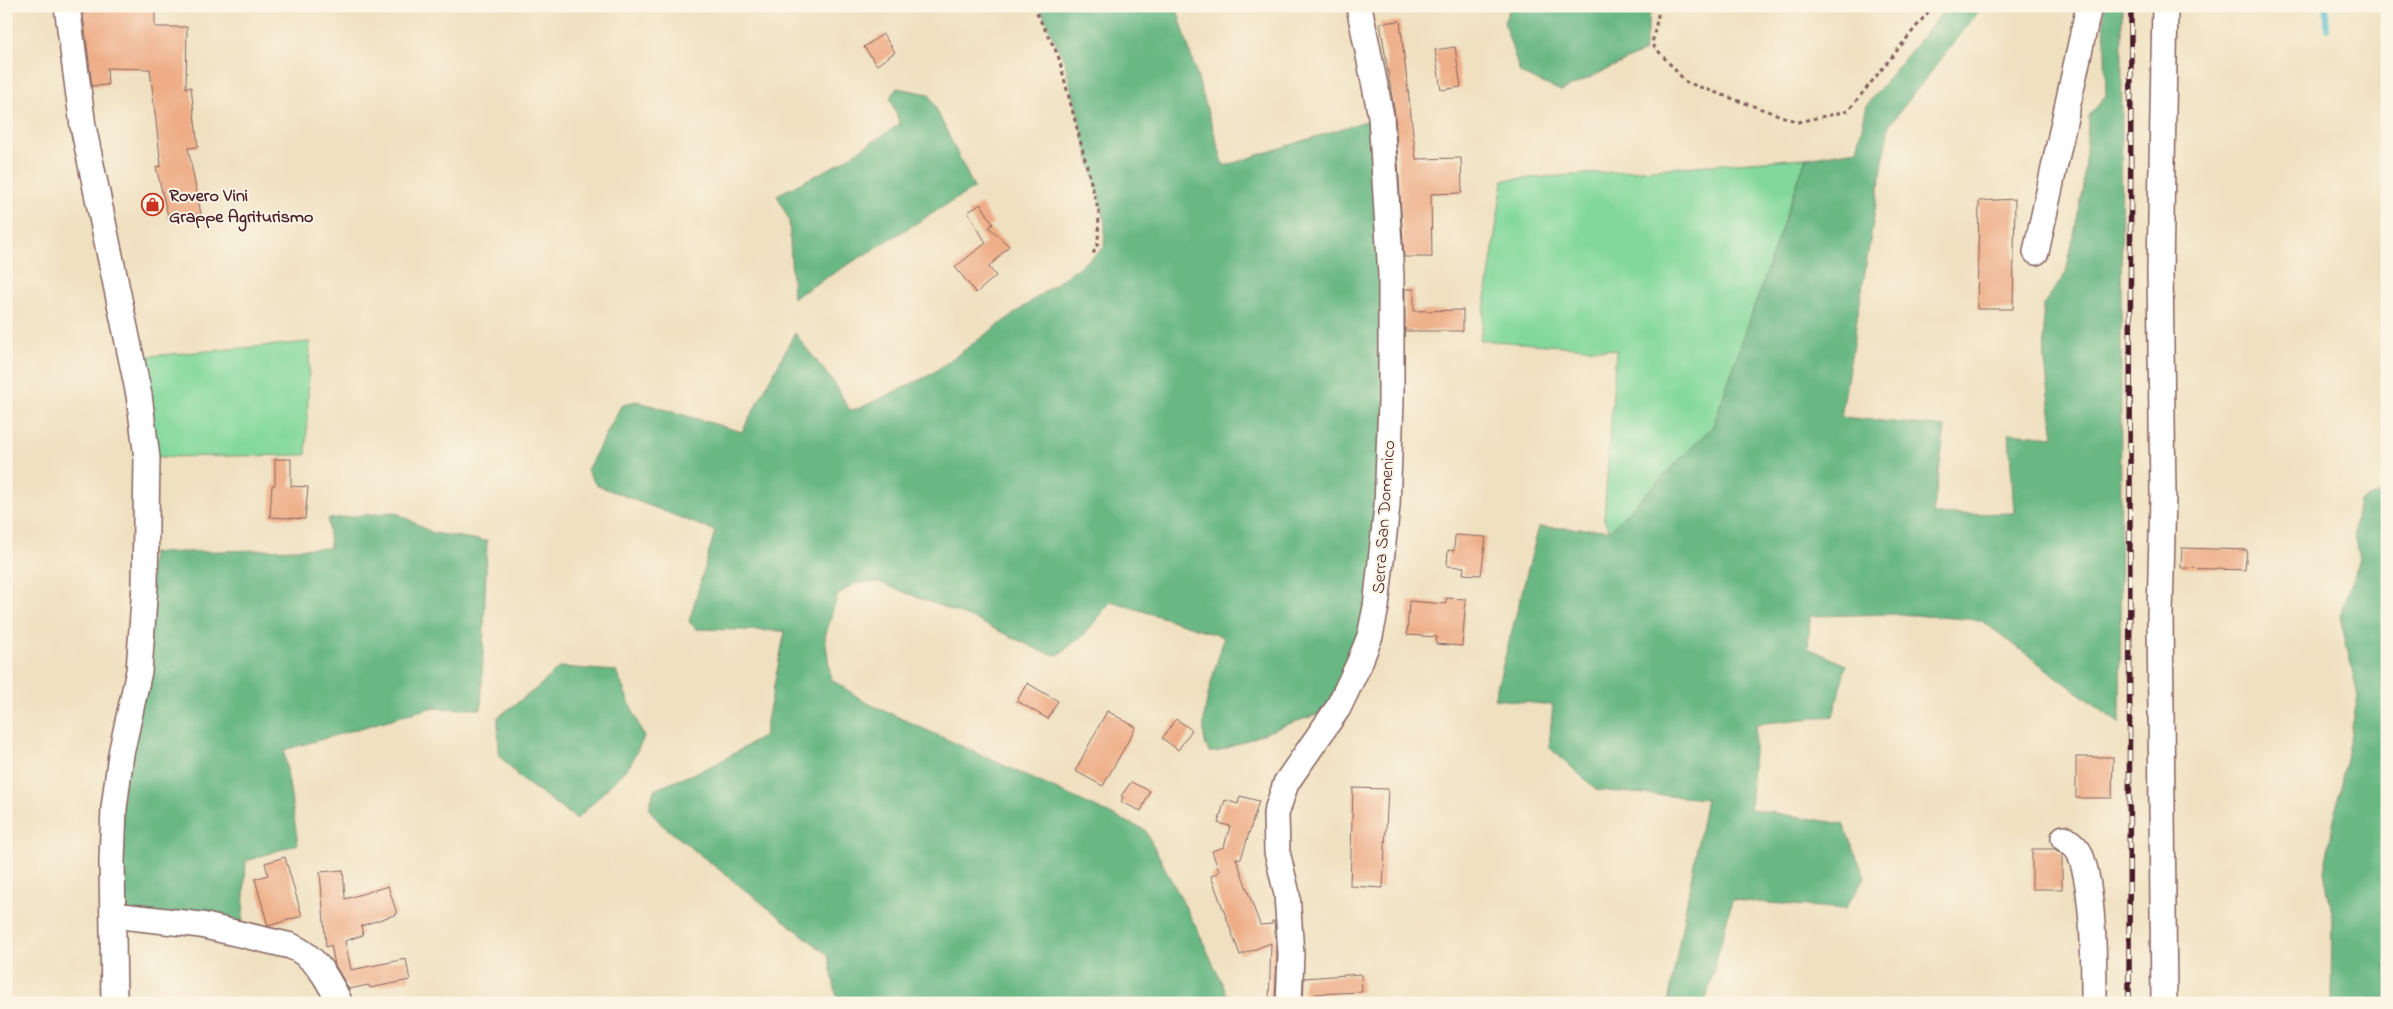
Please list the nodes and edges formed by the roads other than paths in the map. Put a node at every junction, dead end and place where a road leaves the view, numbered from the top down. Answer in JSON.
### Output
{"nodes":[{"id":1,"x":67,"y":6,"type":"edge"},
{"id":2,"x":1359,"y":6,"type":"edge"},
{"id":3,"x":2089,"y":6,"type":"edge"},
{"id":4,"x":2165,"y":6,"type":"edge"},
{"id":5,"x":2036,"y":252,"type":"dead end"},
{"id":6,"x":2064,"y":838,"type":"dead end"},
{"id":7,"x":114,"y":915,"type":"junction"},
{"id":8,"x":338,"y":999,"type":"dead end"},
{"id":9,"x":114,"y":1003,"type":"edge"},
{"id":10,"x":1289,"y":1003,"type":"edge"},
{"id":11,"x":2094,"y":1003,"type":"edge"},
{"id":12,"x":2164,"y":1003,"type":"edge"}],
"edges":[{"from":1,"to":7,"type":"street"},
{"from":2,"to":10,"type":"street","name":"Serra San Domenico"},
{"from":3,"to":5,"type":"street"},
{"from":4,"to":12,"type":"street"},
{"from":6,"to":11,"type":"street"},
{"from":7,"to":8,"type":"street"},
{"from":7,"to":9,"type":"street"}]}
